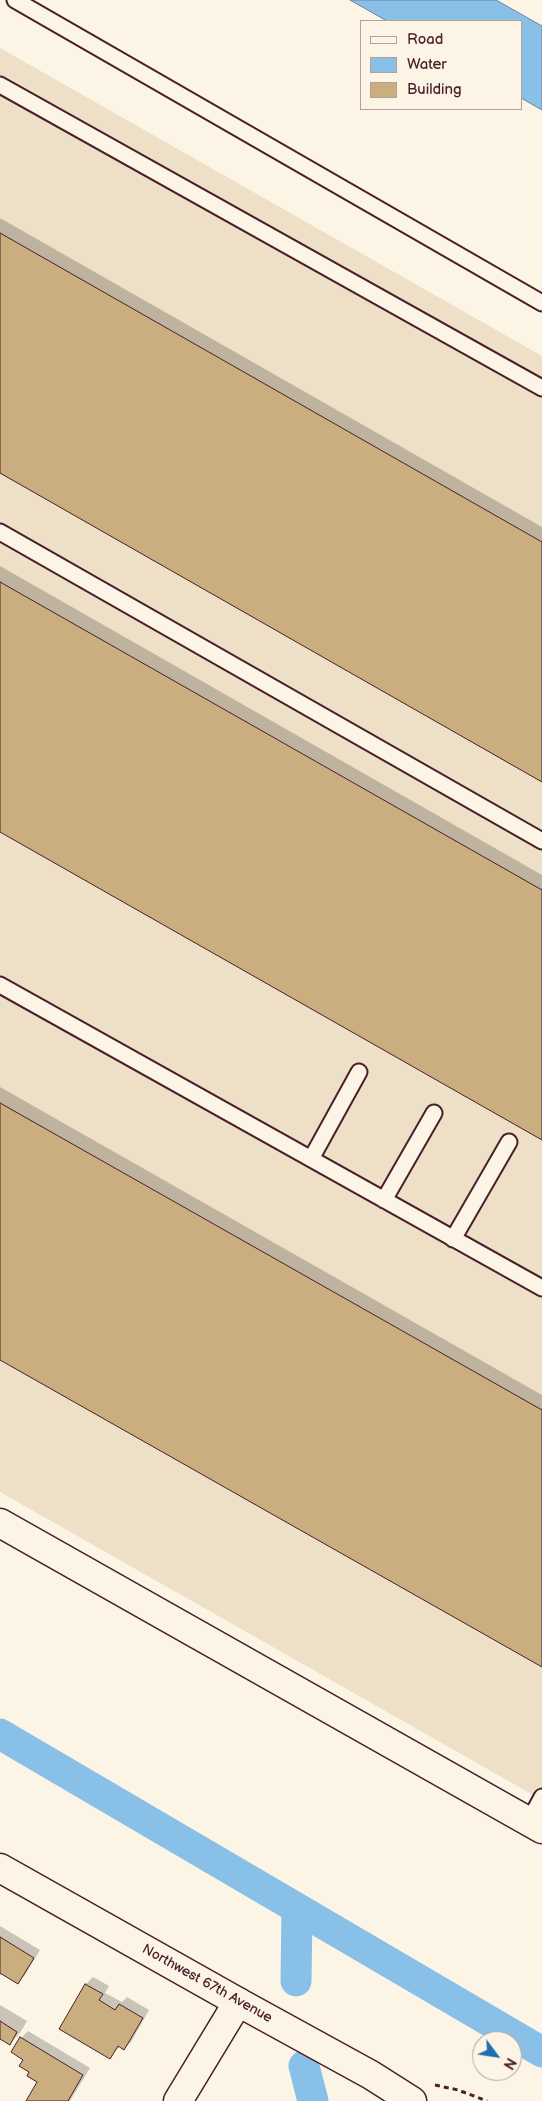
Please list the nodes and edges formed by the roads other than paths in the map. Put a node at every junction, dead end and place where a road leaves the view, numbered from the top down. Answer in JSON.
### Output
{"nodes":[{"id":1,"x":15,"y":0,"type":"edge"},
{"id":2,"x":0,"y":86,"type":"edge"},
{"id":3,"x":542,"y":303,"type":"edge"},
{"id":4,"x":542,"y":388,"type":"edge"},
{"id":5,"x":0,"y":532,"type":"edge"},
{"id":6,"x":542,"y":841,"type":"edge"},
{"id":7,"x":0,"y":985,"type":"edge"},
{"id":8,"x":359,"y":1072,"type":"dead end"},
{"id":9,"x":434,"y":1112,"type":"dead end"},
{"id":10,"x":509,"y":1142,"type":"dead end"},
{"id":11,"x":311,"y":1159,"type":"junction"},
{"id":12,"x":384,"y":1200,"type":"junction"},
{"id":13,"x":453,"y":1239,"type":"junction"},
{"id":14,"x":542,"y":1288,"type":"edge"},
{"id":15,"x":0,"y":1523,"type":"edge"},
{"id":16,"x":542,"y":1797,"type":"edge"},
{"id":17,"x":535,"y":1825,"type":"edge"},
{"id":18,"x":0,"y":1868,"type":"edge"},
{"id":19,"x":238,"y":2002,"type":"junction"},
{"id":20,"x":179,"y":2101,"type":"edge"},
{"id":21,"x":412,"y":2101,"type":"edge"}],
"edges":[{"from":1,"to":3,"type":"lane"},
{"from":2,"to":4,"type":"lane"},
{"from":5,"to":6,"type":"lane"},
{"from":7,"to":11,"type":"lane"},
{"from":8,"to":11,"type":"lane"},
{"from":9,"to":12,"type":"lane"},
{"from":10,"to":13,"type":"lane"},
{"from":11,"to":12,"type":"lane"},
{"from":12,"to":13,"type":"lane"},
{"from":13,"to":14,"type":"lane"},
{"from":15,"to":17,"type":"street"},
{"from":16,"to":17,"type":"lane"},
{"from":18,"to":19,"type":"street","name":"Northwest 67th Avenue"},
{"from":19,"to":20,"type":"street"},
{"from":19,"to":21,"type":"street","name":"Northwest 67th Avenue"}]}
